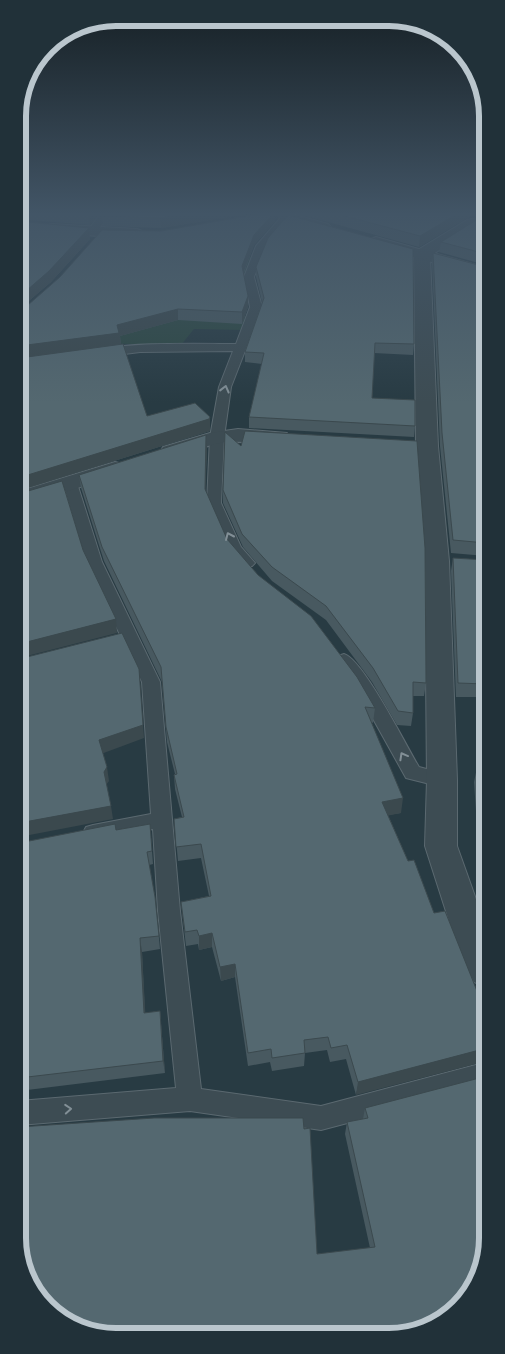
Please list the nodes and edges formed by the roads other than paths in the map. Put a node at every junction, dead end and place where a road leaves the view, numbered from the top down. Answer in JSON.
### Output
{"nodes":[{"id":1,"x":248,"y":277,"type":"edge"},
{"id":2,"x":421,"y":277,"type":"edge"},
{"id":3,"x":241,"y":347,"type":"junction"},
{"id":4,"x":94,"y":354,"type":"edge"},
{"id":5,"x":217,"y":437,"type":"junction"},
{"id":6,"x":297,"y":438,"type":"edge"},
{"id":7,"x":70,"y":483,"type":"junction"},
{"id":8,"x":26,"y":497,"type":"edge"},
{"id":9,"x":259,"y":578,"type":"edge"},
{"id":10,"x":336,"y":648,"type":"edge"},
{"id":11,"x":442,"y":780,"type":"junction"},
{"id":12,"x":161,"y":820,"type":"junction"},
{"id":13,"x":76,"y":836,"type":"edge"},
{"id":14,"x":479,"y":957,"type":"edge"},
{"id":15,"x":479,"y":1076,"type":"edge"},
{"id":16,"x":190,"y":1100,"type":"junction"},
{"id":17,"x":26,"y":1112,"type":"edge"}],
"edges":[{"from":1,"to":3,"type":"lane"},
{"from":2,"to":11,"type":"street"},
{"from":3,"to":4,"type":"lane"},
{"from":5,"to":3,"type":"lane","one_way":true},
{"from":5,"to":6,"type":"street"},
{"from":5,"to":7,"type":"street"},
{"from":9,"to":5,"type":"lane","one_way":true},
{"from":7,"to":8,"type":"street"},
{"from":7,"to":12,"type":"lane"},
{"from":11,"to":10,"type":"lane","one_way":true},
{"from":11,"to":14,"type":"street"},
{"from":12,"to":13,"type":"lane"},
{"from":12,"to":16,"type":"lane"},
{"from":15,"to":16,"type":"lane"},
{"from":17,"to":16,"type":"lane","one_way":true}]}
